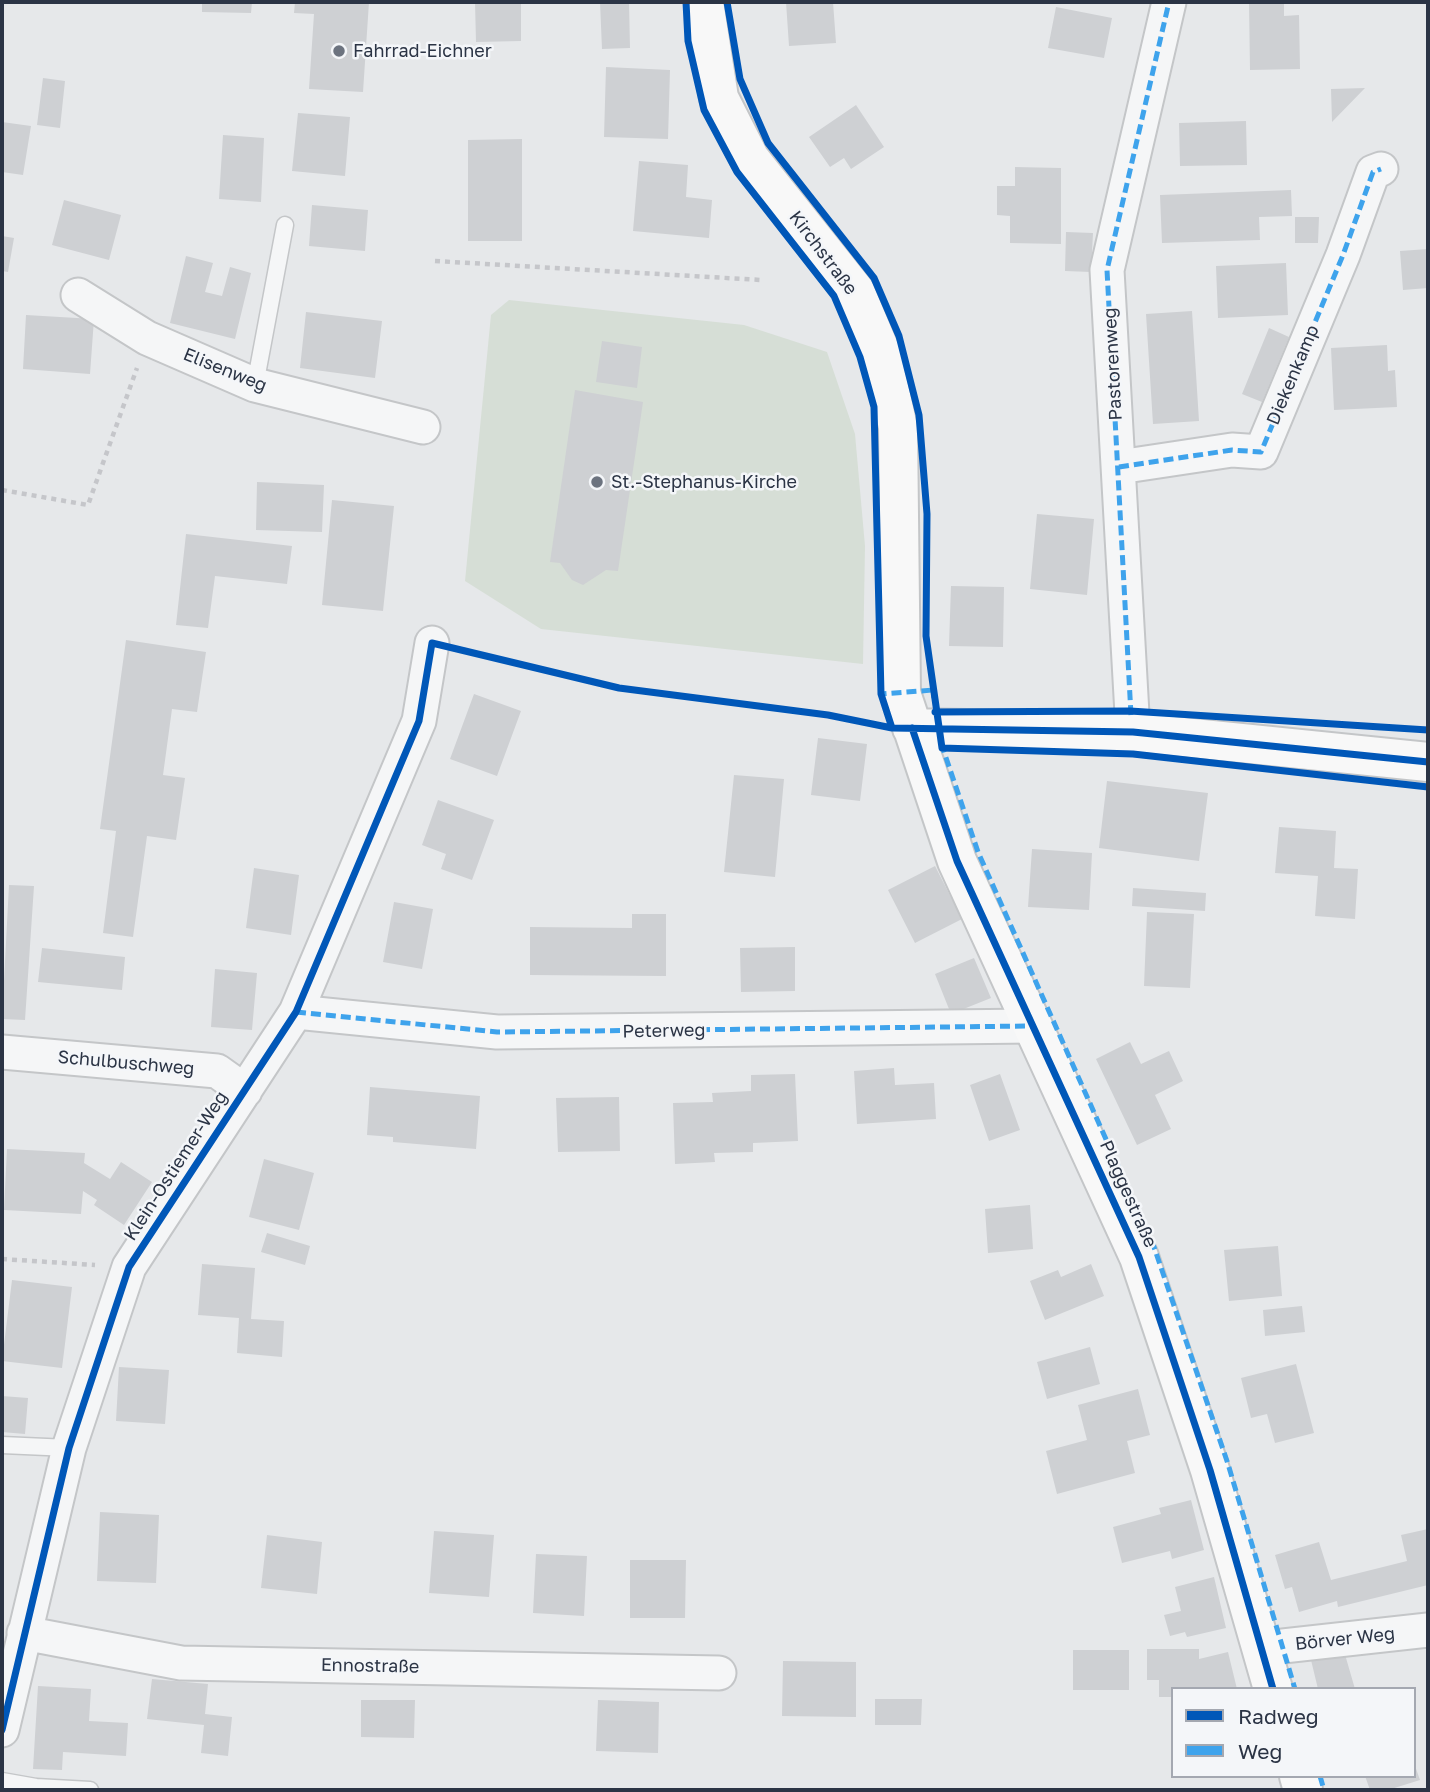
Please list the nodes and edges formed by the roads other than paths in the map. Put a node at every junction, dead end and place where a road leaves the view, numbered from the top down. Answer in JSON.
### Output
{"nodes":[{"id":1,"x":704,"y":2,"type":"edge"},
{"id":2,"x":1169,"y":2,"type":"edge"},
{"id":3,"x":1381,"y":169,"type":"dead end"},
{"id":4,"x":285,"y":225,"type":"dead end"},
{"id":5,"x":78,"y":295,"type":"dead end"},
{"id":6,"x":255,"y":385,"type":"junction"},
{"id":7,"x":423,"y":427,"type":"dead end"},
{"id":8,"x":1119,"y":467,"type":"junction"},
{"id":9,"x":432,"y":643,"type":"dead end"},
{"id":10,"x":912,"y":728,"type":"junction"},
{"id":11,"x":1133,"y":732,"type":"junction"},
{"id":12,"x":1428,"y":762,"type":"edge"},
{"id":13,"x":296,"y":1012,"type":"junction"},
{"id":14,"x":1033,"y":1026,"type":"junction"},
{"id":15,"x":2,"y":1052,"type":"edge"},
{"id":16,"x":245,"y":1091,"type":"junction"},
{"id":17,"x":2,"y":1445,"type":"edge"},
{"id":18,"x":69,"y":1448,"type":"junction"},
{"id":19,"x":1428,"y":1630,"type":"edge"},
{"id":20,"x":24,"y":1633,"type":"junction"},
{"id":21,"x":1262,"y":1651,"type":"junction"},
{"id":22,"x":719,"y":1673,"type":"dead end"},
{"id":23,"x":1272,"y":1687,"type":"edge"},
{"id":24,"x":2,"y":1730,"type":"edge"},
{"id":25,"x":2,"y":1781,"type":"edge"},
{"id":26,"x":90,"y":1790,"type":"edge"}],
"edges":[{"from":1,"to":10,"type":"street","name":"Kirchstraße"},
{"from":2,"to":8,"type":"street","name":"Pastorenweg"},
{"from":3,"to":8,"type":"street","name":"Diekenkamp"},
{"from":4,"to":6,"type":"lane"},
{"from":5,"to":6,"type":"street","name":"Elisenweg"},
{"from":6,"to":7,"type":"street","name":"Elisenweg"},
{"from":8,"to":11,"type":"street","name":"Pastorenweg"},
{"from":9,"to":13,"type":"street","name":"Klein-Ostiemer-Weg"},
{"from":10,"to":11,"type":"street"},
{"from":10,"to":14,"type":"street","name":"Plaggestraße"},
{"from":11,"to":12,"type":"street"},
{"from":13,"to":14,"type":"street","name":"Peterweg"},
{"from":13,"to":16,"type":"street","name":"Klein-Ostiemer-Weg"},
{"from":14,"to":21,"type":"street","name":"Plaggestraße"},
{"from":15,"to":16,"type":"street","name":"Schulbuschweg"},
{"from":16,"to":18,"type":"street","name":"Klein-Ostiemer-Weg"},
{"from":17,"to":18,"type":"lane"},
{"from":18,"to":20,"type":"street","name":"Klein-Ostiemer-Weg"},
{"from":19,"to":21,"type":"street","name":"Börver Weg"},
{"from":20,"to":22,"type":"street","name":"Ennostraße"},
{"from":20,"to":24,"type":"street","name":"Klein-Ostiemer-Weg"},
{"from":21,"to":23,"type":"street","name":"Plaggestraße"},
{"from":25,"to":26,"type":"lane"}]}
